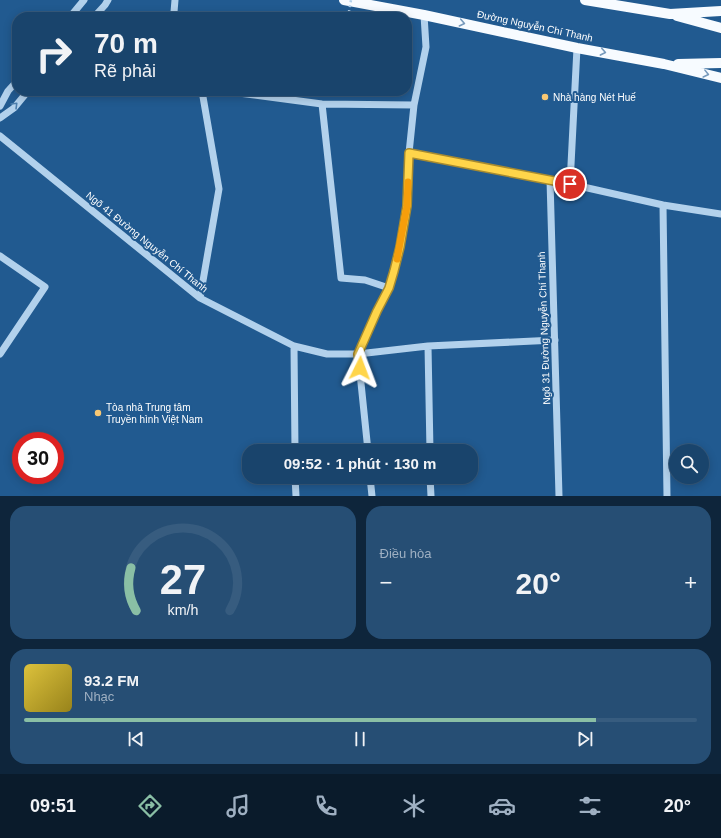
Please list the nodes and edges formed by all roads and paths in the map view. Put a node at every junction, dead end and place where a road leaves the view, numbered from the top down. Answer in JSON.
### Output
{"nodes":[{"id":1,"x":84,"y":0,"type":"edge"},
{"id":2,"x":108,"y":0,"type":"edge"},
{"id":3,"x":175,"y":0,"type":"edge"},
{"id":4,"x":344,"y":0,"type":"edge"},
{"id":5,"x":351,"y":0,"type":"edge"},
{"id":6,"x":585,"y":0,"type":"edge"},
{"id":7,"x":721,"y":11,"type":"edge"},
{"id":8,"x":74,"y":12,"type":"edge"},
{"id":9,"x":99,"y":12,"type":"edge"},
{"id":10,"x":174,"y":12,"type":"edge"},
{"id":11,"x":349,"y":12,"type":"edge"},
{"id":12,"x":408,"y":12,"type":"edge"},
{"id":13,"x":412,"y":13,"type":"edge"},
{"id":14,"x":670,"y":14,"type":"junction"},
{"id":15,"x":424,"y":15,"type":"junction"},
{"id":16,"x":721,"y":28,"type":"edge"},
{"id":17,"x":577,"y":48,"type":"junction"},
{"id":18,"x":721,"y":63,"type":"edge"},
{"id":19,"x":664,"y":64,"type":"junction"},
{"id":20,"x":721,"y":78,"type":"edge"},
{"id":21,"x":12,"y":87,"type":"edge"},
{"id":22,"x":24,"y":96,"type":"edge"},
{"id":23,"x":203,"y":96,"type":"edge"},
{"id":24,"x":261,"y":96,"type":"edge"},
{"id":25,"x":322,"y":104,"type":"junction"},
{"id":26,"x":414,"y":105,"type":"junction"},
{"id":27,"x":0,"y":106,"type":"edge"},
{"id":28,"x":0,"y":118,"type":"edge"},
{"id":29,"x":0,"y":136,"type":"edge"},
{"id":30,"x":409,"y":153,"type":"junction"},
{"id":31,"x":550,"y":180,"type":"junction"},
{"id":32,"x":570,"y":184,"type":"junction"},
{"id":33,"x":663,"y":205,"type":"junction"},
{"id":34,"x":721,"y":214,"type":"edge"},
{"id":35,"x":0,"y":256,"type":"edge"},
{"id":36,"x":389,"y":288,"type":"junction"},
{"id":37,"x":200,"y":298,"type":"junction"},
{"id":38,"x":555,"y":340,"type":"junction"},
{"id":39,"x":294,"y":346,"type":"junction"},
{"id":40,"x":428,"y":346,"type":"junction"},
{"id":41,"x":0,"y":353,"type":"edge"},
{"id":42,"x":358,"y":354,"type":"junction"},
{"id":43,"x":295,"y":444,"type":"edge"},
{"id":44,"x":367,"y":444,"type":"edge"},
{"id":45,"x":430,"y":444,"type":"edge"},
{"id":46,"x":295,"y":484,"type":"edge"},
{"id":47,"x":371,"y":484,"type":"edge"},
{"id":48,"x":430,"y":484,"type":"edge"},
{"id":49,"x":296,"y":496,"type":"edge"},
{"id":50,"x":372,"y":496,"type":"edge"},
{"id":51,"x":431,"y":496,"type":"edge"},
{"id":52,"x":559,"y":496,"type":"edge"},
{"id":53,"x":667,"y":496,"type":"edge"}],
"edges":[{"from":1,"to":8,"type":"street"},
{"from":2,"to":9,"type":"street"},
{"from":3,"to":10,"type":"street"},
{"from":4,"to":12,"type":"main road","name":"Đường Nguyễn Chí Thanh"},
{"from":5,"to":11,"type":"path","bridge":true},
{"from":6,"to":14,"type":"main road"},
{"from":7,"to":14,"type":"main road"},
{"from":13,"to":15,"type":"main road","name":"Đường Nguyễn Chí Thanh"},
{"from":14,"to":16,"type":"main road"},
{"from":15,"to":17,"type":"main road","name":"Đường Nguyễn Chí Thanh","one_way":true},
{"from":15,"to":26,"type":"street"},
{"from":17,"to":19,"type":"main road","name":"Đường Nguyễn Chí Thanh","one_way":true},
{"from":17,"to":32,"type":"street"},
{"from":18,"to":19,"type":"main road"},
{"from":19,"to":20,"type":"main road","name":"Đường Nguyễn Chí Thanh","one_way":true},
{"from":21,"to":27,"type":"street"},
{"from":28,"to":22,"type":"street","one_way":true},
{"from":23,"to":37,"type":"street"},
{"from":24,"to":25,"type":"street"},
{"from":25,"to":26,"type":"street"},
{"from":25,"to":36,"type":"street"},
{"from":26,"to":30,"type":"street"},
{"from":29,"to":37,"type":"street","name":"Ngõ 41 Đường Nguyễn Chí Thanh"},
{"from":30,"to":31,"type":"street"},
{"from":30,"to":36,"type":"street"},
{"from":31,"to":32,"type":"street"},
{"from":31,"to":38,"type":"street","name":"Ngõ 31 Đường Nguyễn Chí Thanh"},
{"from":32,"to":33,"type":"street"},
{"from":33,"to":34,"type":"street"},
{"from":33,"to":53,"type":"street"},
{"from":35,"to":41,"type":"street"},
{"from":36,"to":42,"type":"street"},
{"from":37,"to":39,"type":"street","name":"Ngõ 41 Đường Nguyễn Chí Thanh"},
{"from":38,"to":40,"type":"street","name":"Ngõ 41 Đường Nguyễn Chí Thanh"},
{"from":38,"to":52,"type":"street","name":"Ngõ 31 Đường Nguyễn Chí Thanh"},
{"from":39,"to":42,"type":"street","name":"Ngõ 41 Đường Nguyễn Chí Thanh"},
{"from":39,"to":43,"type":"street"},
{"from":40,"to":42,"type":"street","name":"Ngõ 41 Đường Nguyễn Chí Thanh"},
{"from":40,"to":45,"type":"street"},
{"from":42,"to":44,"type":"street"},
{"from":46,"to":49,"type":"street"},
{"from":47,"to":50,"type":"street"},
{"from":48,"to":51,"type":"street"}]}
